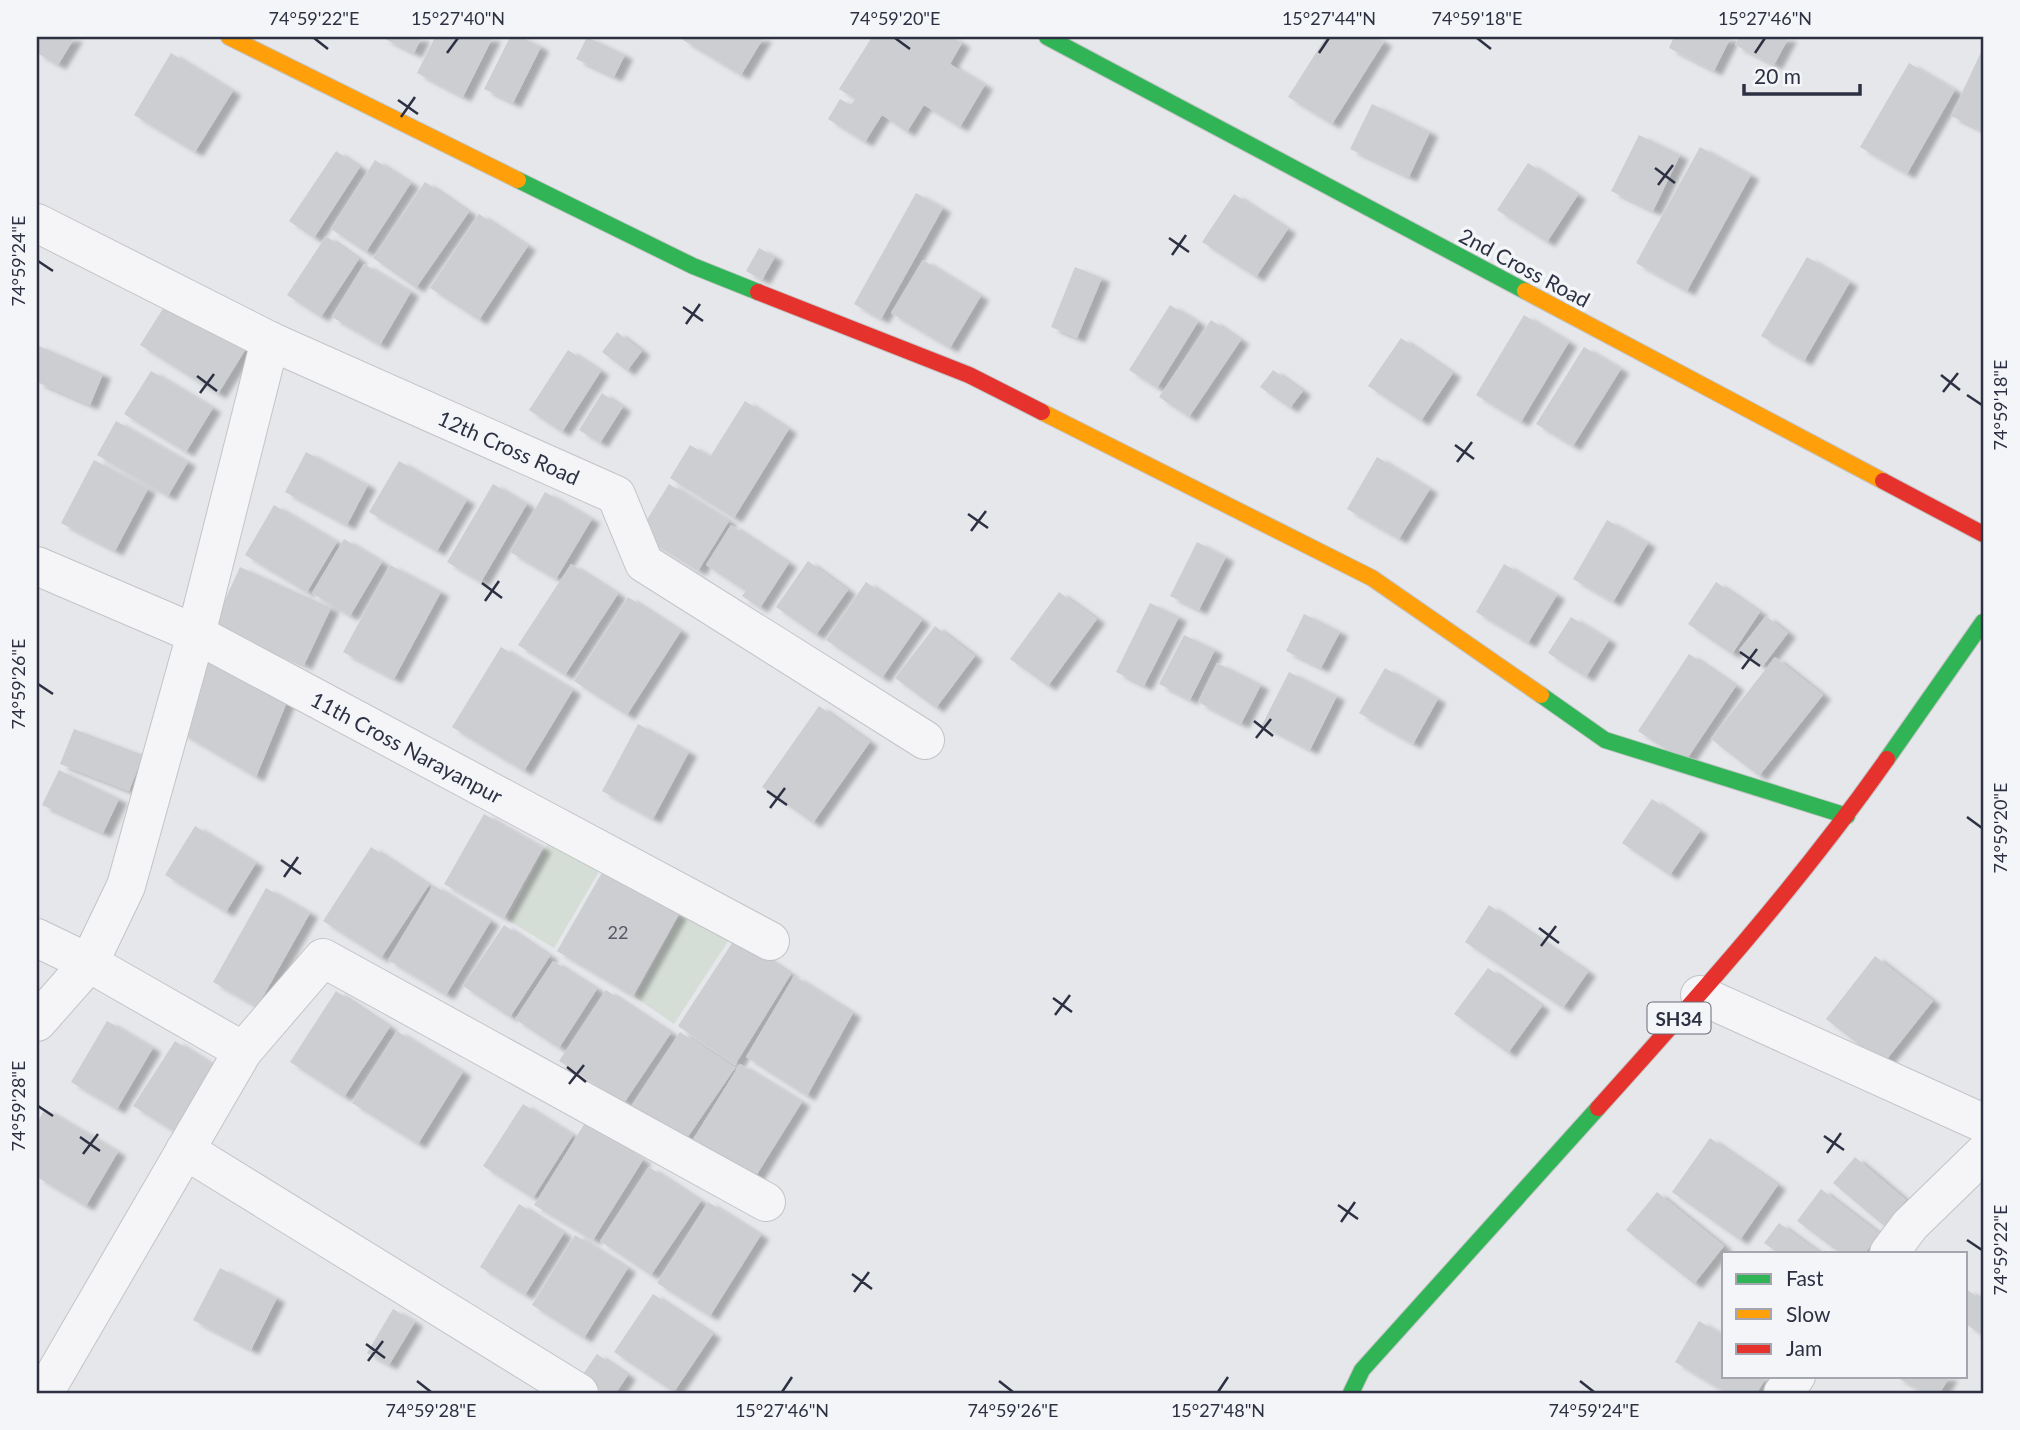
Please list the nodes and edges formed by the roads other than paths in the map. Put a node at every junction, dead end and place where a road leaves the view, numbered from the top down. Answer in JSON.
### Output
{"nodes":[{"id":1,"x":229,"y":37,"type":"edge"},
{"id":2,"x":1046,"y":37,"type":"edge"},
{"id":3,"x":37,"y":223,"type":"edge"},
{"id":4,"x":270,"y":341,"type":"junction"},
{"id":5,"x":1983,"y":534,"type":"edge"},
{"id":6,"x":37,"y":566,"type":"edge"},
{"id":7,"x":1983,"y":622,"type":"edge"},
{"id":8,"x":196,"y":634,"type":"junction"},
{"id":9,"x":925,"y":740,"type":"dead end"},
{"id":10,"x":1847,"y":816,"type":"junction"},
{"id":11,"x":37,"y":938,"type":"edge"},
{"id":12,"x":770,"y":941,"type":"dead end"},
{"id":13,"x":89,"y":963,"type":"junction"},
{"id":14,"x":1700,"y":995,"type":"junction"},
{"id":15,"x":37,"y":1021,"type":"edge"},
{"id":16,"x":243,"y":1051,"type":"junction"},
{"id":17,"x":1983,"y":1123,"type":"edge"},
{"id":18,"x":185,"y":1150,"type":"junction"},
{"id":19,"x":1983,"y":1154,"type":"edge"},
{"id":20,"x":766,"y":1202,"type":"dead end"},
{"id":21,"x":1890,"y":1252,"type":"edge"},
{"id":22,"x":1795,"y":1378,"type":"edge"},
{"id":23,"x":44,"y":1393,"type":"edge"},
{"id":24,"x":579,"y":1393,"type":"edge"},
{"id":25,"x":1351,"y":1393,"type":"edge"},
{"id":26,"x":1783,"y":1393,"type":"edge"}],
"edges":[{"from":1,"to":10,"type":"street"},
{"from":2,"to":5,"type":"street","name":"2nd Cross Road"},
{"from":3,"to":4,"type":"street","name":"12th Cross Road"},
{"from":4,"to":8,"type":"street"},
{"from":4,"to":9,"type":"street","name":"12th Cross Road"},
{"from":6,"to":8,"type":"street","name":"11th Cross Narayanpur"},
{"from":7,"to":10,"type":"street","number":"SH34"},
{"from":8,"to":12,"type":"street","name":"11th Cross Narayanpur"},
{"from":8,"to":13,"type":"street"},
{"from":10,"to":14,"type":"street","number":"SH34"},
{"from":11,"to":13,"type":"street"},
{"from":13,"to":15,"type":"street"},
{"from":13,"to":16,"type":"street"},
{"from":14,"to":17,"type":"street"},
{"from":14,"to":25,"type":"street","number":"SH34"},
{"from":16,"to":18,"type":"street"},
{"from":16,"to":20,"type":"street"},
{"from":18,"to":23,"type":"street"},
{"from":18,"to":24,"type":"street"},
{"from":19,"to":21,"type":"street"},
{"from":22,"to":26,"type":"street"}]}
